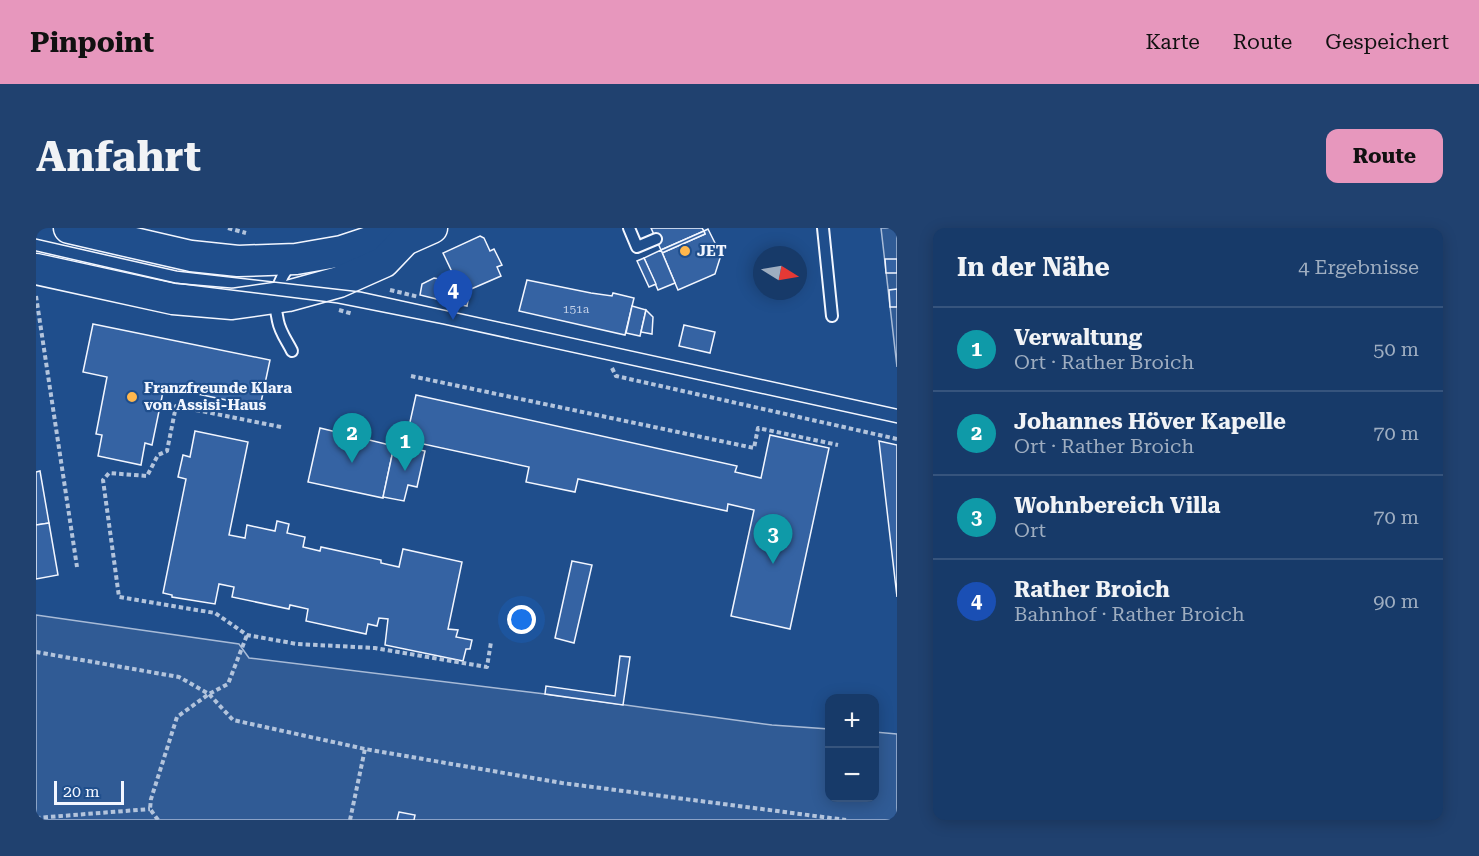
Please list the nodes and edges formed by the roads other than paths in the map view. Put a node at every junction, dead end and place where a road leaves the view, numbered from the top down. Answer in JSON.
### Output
{"nodes":[{"id":1,"x":69,"y":228,"type":"edge"},
{"id":2,"x":432,"y":228,"type":"edge"},
{"id":3,"x":629,"y":228,"type":"edge"},
{"id":4,"x":823,"y":228,"type":"edge"},
{"id":5,"x":656,"y":239,"type":"dead end"},
{"id":6,"x":405,"y":240,"type":"junction"},
{"id":7,"x":296,"y":259,"type":"junction"},
{"id":8,"x":36,"y":269,"type":"edge"},
{"id":9,"x":276,"y":298,"type":"junction"},
{"id":10,"x":832,"y":316,"type":"dead end"},
{"id":11,"x":292,"y":351,"type":"dead end"}],
"edges":[{"from":1,"to":7,"type":"main road"},
{"from":2,"to":6,"type":"main road"},
{"from":3,"to":5,"type":"lane"},
{"from":4,"to":10,"type":"lane"},
{"from":6,"to":7,"type":"main road"},
{"from":6,"to":9,"type":"main road"},
{"from":7,"to":9,"type":"lane"},
{"from":8,"to":9,"type":"main road"},
{"from":9,"to":11,"type":"lane"}]}
